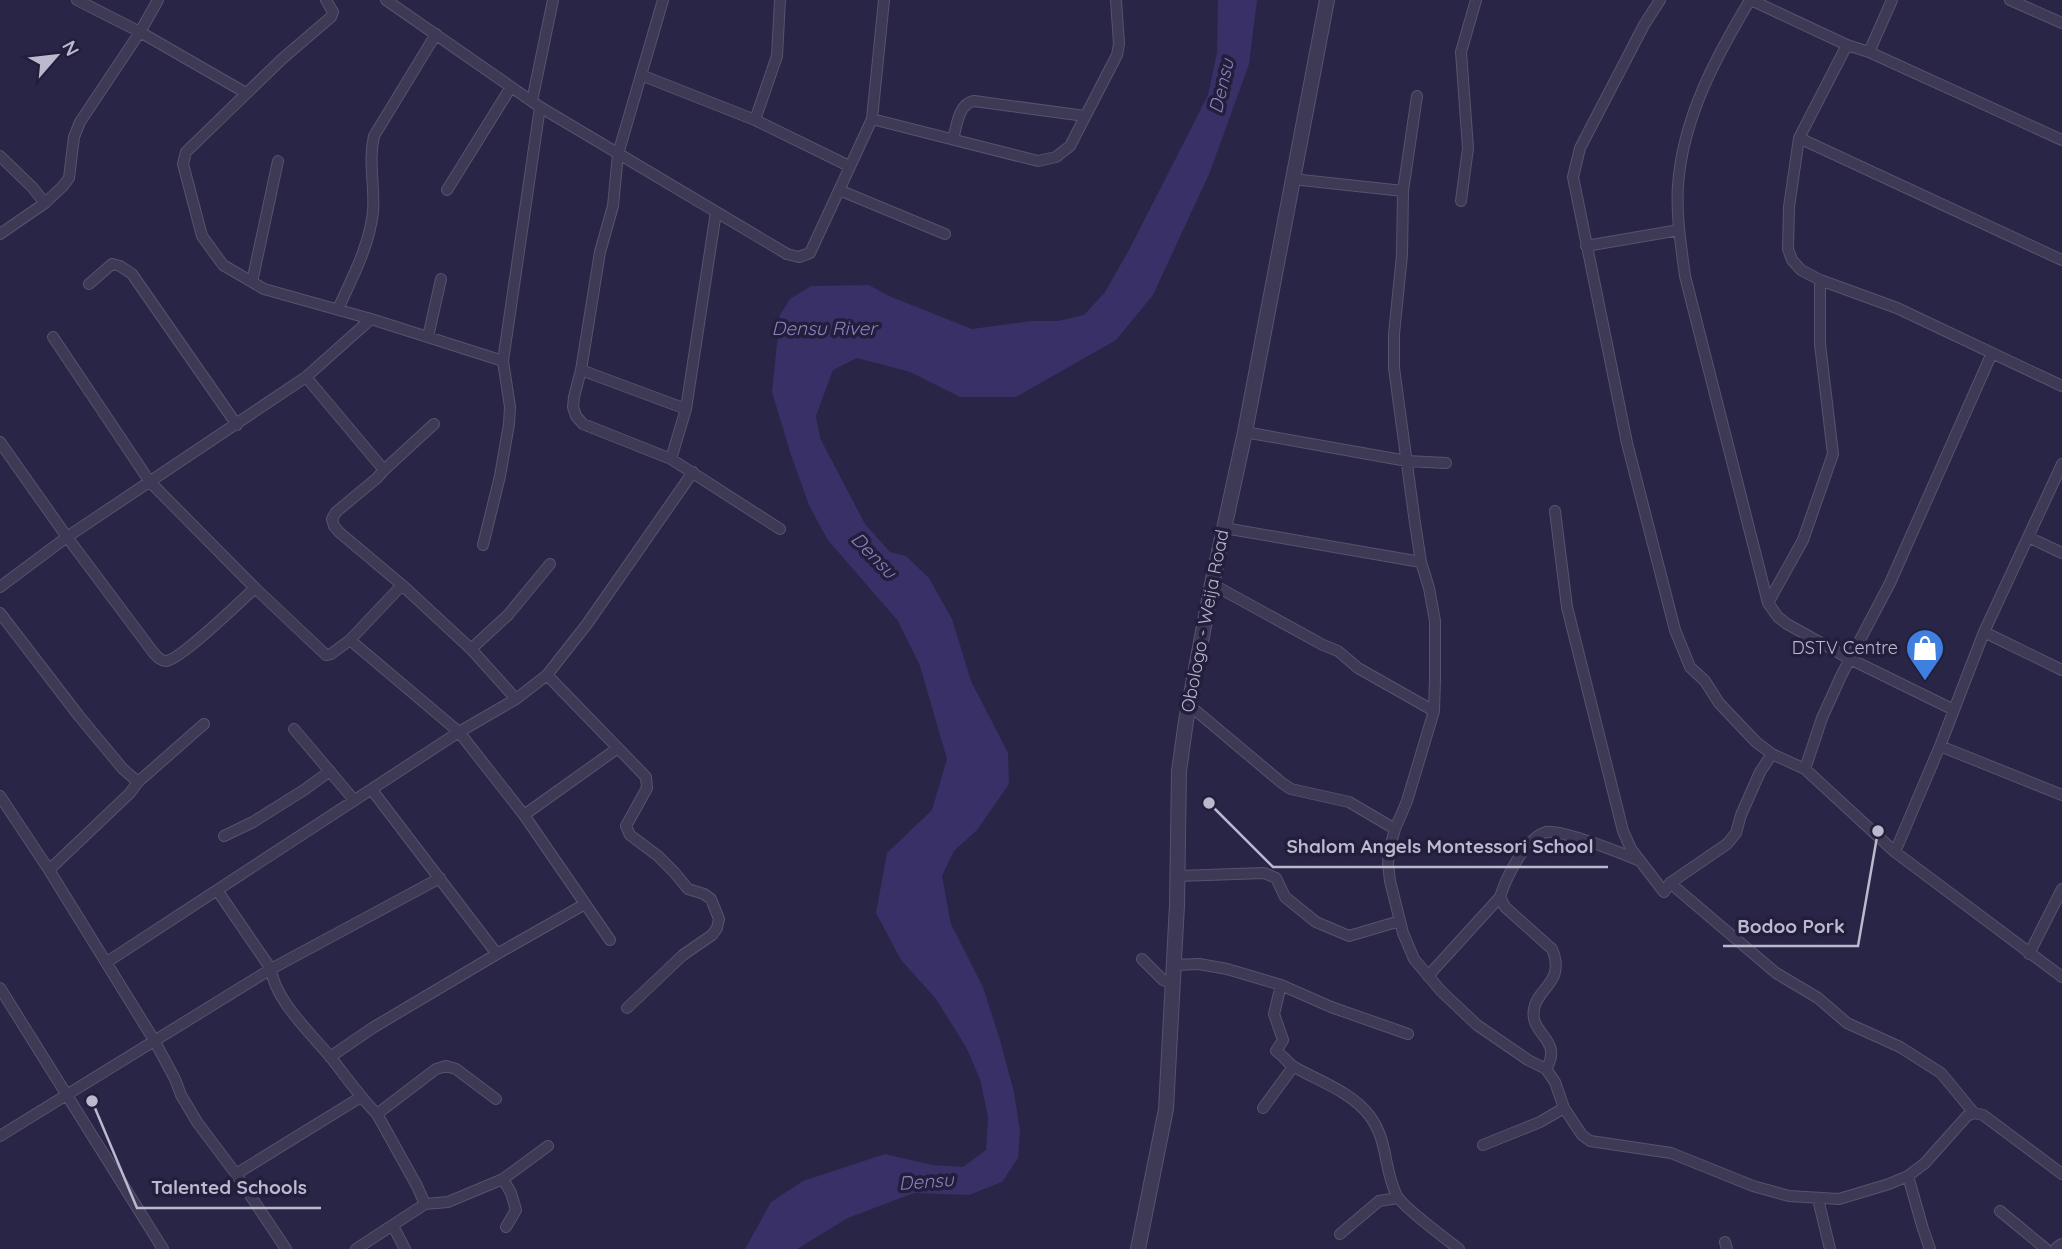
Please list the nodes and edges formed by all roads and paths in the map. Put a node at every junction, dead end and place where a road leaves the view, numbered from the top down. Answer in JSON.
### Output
{"nodes":[{"id":1,"x":77,"y":0,"type":"edge"},
{"id":2,"x":158,"y":0,"type":"edge"},
{"id":3,"x":326,"y":0,"type":"edge"},
{"id":4,"x":386,"y":0,"type":"edge"},
{"id":5,"x":553,"y":0,"type":"edge"},
{"id":6,"x":663,"y":0,"type":"edge"},
{"id":7,"x":780,"y":0,"type":"edge"},
{"id":8,"x":884,"y":0,"type":"edge"},
{"id":9,"x":1116,"y":0,"type":"edge"},
{"id":10,"x":1327,"y":0,"type":"edge"},
{"id":11,"x":1476,"y":0,"type":"edge"},
{"id":12,"x":1660,"y":0,"type":"edge"},
{"id":13,"x":1751,"y":0,"type":"edge"},
{"id":14,"x":1892,"y":0,"type":"edge"},
{"id":15,"x":2016,"y":1,"type":"edge"},
{"id":16,"x":1769,"y":4,"type":"edge"},
{"id":17,"x":2062,"y":23,"type":"edge"},
{"id":18,"x":140,"y":32,"type":"junction"},
{"id":19,"x":436,"y":34,"type":"junction"},
{"id":20,"x":1847,"y":45,"type":"junction"},
{"id":21,"x":1869,"y":52,"type":"junction"},
{"id":22,"x":641,"y":75,"type":"junction"},
{"id":23,"x":511,"y":87,"type":"junction"},
{"id":24,"x":246,"y":93,"type":"junction"},
{"id":25,"x":1417,"y":96,"type":"dead end"},
{"id":26,"x":536,"y":104,"type":"junction"},
{"id":27,"x":1085,"y":116,"type":"junction"},
{"id":28,"x":872,"y":119,"type":"junction"},
{"id":29,"x":755,"y":120,"type":"junction"},
{"id":30,"x":1799,"y":138,"type":"junction"},
{"id":31,"x":953,"y":139,"type":"junction"},
{"id":32,"x":2062,"y":140,"type":"edge"},
{"id":33,"x":618,"y":155,"type":"junction"},
{"id":34,"x":0,"y":156,"type":"edge"},
{"id":35,"x":278,"y":161,"type":"dead end"},
{"id":36,"x":849,"y":166,"type":"junction"},
{"id":37,"x":1292,"y":179,"type":"junction"},
{"id":38,"x":447,"y":190,"type":"dead end"},
{"id":39,"x":839,"y":190,"type":"junction"},
{"id":40,"x":1403,"y":191,"type":"junction"},
{"id":41,"x":1461,"y":201,"type":"dead end"},
{"id":42,"x":45,"y":203,"type":"junction"},
{"id":43,"x":716,"y":212,"type":"junction"},
{"id":44,"x":1679,"y":230,"type":"junction"},
{"id":45,"x":0,"y":234,"type":"edge"},
{"id":46,"x":944,"y":234,"type":"dead end"},
{"id":47,"x":1586,"y":246,"type":"junction"},
{"id":48,"x":2062,"y":260,"type":"edge"},
{"id":49,"x":441,"y":279,"type":"dead end"},
{"id":50,"x":1820,"y":281,"type":"junction"},
{"id":51,"x":252,"y":282,"type":"junction"},
{"id":52,"x":89,"y":284,"type":"dead end"},
{"id":53,"x":338,"y":309,"type":"junction"},
{"id":54,"x":371,"y":319,"type":"junction"},
{"id":55,"x":53,"y":337,"type":"dead end"},
{"id":56,"x":428,"y":337,"type":"junction"},
{"id":57,"x":1992,"y":353,"type":"junction"},
{"id":58,"x":503,"y":361,"type":"junction"},
{"id":59,"x":582,"y":370,"type":"junction"},
{"id":60,"x":306,"y":377,"type":"junction"},
{"id":61,"x":2062,"y":386,"type":"edge"},
{"id":62,"x":685,"y":409,"type":"junction"},
{"id":63,"x":434,"y":424,"type":"dead end"},
{"id":64,"x":237,"y":425,"type":"junction"},
{"id":65,"x":1245,"y":432,"type":"junction"},
{"id":66,"x":0,"y":442,"type":"edge"},
{"id":67,"x":671,"y":459,"type":"junction"},
{"id":68,"x":1408,"y":461,"type":"junction"},
{"id":69,"x":1446,"y":463,"type":"dead end"},
{"id":70,"x":2062,"y":464,"type":"edge"},
{"id":71,"x":384,"y":470,"type":"junction"},
{"id":72,"x":692,"y":472,"type":"junction"},
{"id":73,"x":150,"y":482,"type":"junction"},
{"id":74,"x":1555,"y":511,"type":"dead end"},
{"id":75,"x":1224,"y":528,"type":"junction"},
{"id":76,"x":780,"y":529,"type":"dead end"},
{"id":77,"x":67,"y":537,"type":"junction"},
{"id":78,"x":2028,"y":537,"type":"junction"},
{"id":79,"x":483,"y":545,"type":"dead end"},
{"id":80,"x":2062,"y":552,"type":"edge"},
{"id":81,"x":1421,"y":562,"type":"junction"},
{"id":82,"x":550,"y":564,"type":"dead end"},
{"id":83,"x":1212,"y":584,"type":"junction"},
{"id":84,"x":402,"y":585,"type":"junction"},
{"id":85,"x":0,"y":586,"type":"edge"},
{"id":86,"x":255,"y":588,"type":"junction"},
{"id":87,"x":1768,"y":603,"type":"junction"},
{"id":88,"x":0,"y":613,"type":"edge"},
{"id":89,"x":1984,"y":632,"type":"junction"},
{"id":90,"x":350,"y":640,"type":"junction"},
{"id":91,"x":471,"y":649,"type":"junction"},
{"id":92,"x":1850,"y":659,"type":"junction"},
{"id":93,"x":2062,"y":670,"type":"edge"},
{"id":94,"x":547,"y":675,"type":"junction"},
{"id":95,"x":516,"y":699,"type":"junction"},
{"id":96,"x":1189,"y":705,"type":"junction"},
{"id":97,"x":1434,"y":710,"type":"junction"},
{"id":98,"x":1954,"y":710,"type":"junction"},
{"id":99,"x":204,"y":724,"type":"dead end"},
{"id":100,"x":294,"y":729,"type":"dead end"},
{"id":101,"x":459,"y":732,"type":"junction"},
{"id":102,"x":1940,"y":746,"type":"junction"},
{"id":103,"x":618,"y":748,"type":"junction"},
{"id":104,"x":1772,"y":754,"type":"junction"},
{"id":105,"x":1805,"y":768,"type":"junction"},
{"id":106,"x":330,"y":771,"type":"junction"},
{"id":107,"x":138,"y":782,"type":"junction"},
{"id":108,"x":372,"y":790,"type":"junction"},
{"id":109,"x":2062,"y":795,"type":"edge"},
{"id":110,"x":0,"y":796,"type":"edge"},
{"id":111,"x":354,"y":800,"type":"junction"},
{"id":112,"x":524,"y":815,"type":"junction"},
{"id":113,"x":1395,"y":829,"type":"junction"},
{"id":114,"x":224,"y":836,"type":"dead end"},
{"id":115,"x":1895,"y":852,"type":"junction"},
{"id":116,"x":1642,"y":863,"type":"junction"},
{"id":117,"x":49,"y":870,"type":"junction"},
{"id":118,"x":1178,"y":876,"type":"junction"},
{"id":119,"x":440,"y":878,"type":"junction"},
{"id":120,"x":1670,"y":883,"type":"junction"},
{"id":121,"x":2062,"y":889,"type":"edge"},
{"id":122,"x":217,"y":890,"type":"junction"},
{"id":123,"x":1500,"y":897,"type":"junction"},
{"id":124,"x":585,"y":904,"type":"junction"},
{"id":125,"x":1400,"y":921,"type":"junction"},
{"id":126,"x":610,"y":940,"type":"dead end"},
{"id":127,"x":497,"y":954,"type":"junction"},
{"id":128,"x":2029,"y":954,"type":"junction"},
{"id":129,"x":1142,"y":959,"type":"dead end"},
{"id":130,"x":107,"y":962,"type":"junction"},
{"id":131,"x":1174,"y":965,"type":"junction"},
{"id":132,"x":271,"y":969,"type":"junction"},
{"id":133,"x":1428,"y":976,"type":"junction"},
{"id":134,"x":2062,"y":977,"type":"edge"},
{"id":135,"x":1173,"y":984,"type":"junction"},
{"id":136,"x":1281,"y":985,"type":"junction"},
{"id":137,"x":0,"y":988,"type":"edge"},
{"id":138,"x":627,"y":1008,"type":"dead end"},
{"id":139,"x":1408,"y":1034,"type":"dead end"},
{"id":140,"x":154,"y":1040,"type":"junction"},
{"id":141,"x":330,"y":1057,"type":"junction"},
{"id":142,"x":1293,"y":1067,"type":"junction"},
{"id":143,"x":1546,"y":1069,"type":"junction"},
{"id":144,"x":66,"y":1093,"type":"junction"},
{"id":145,"x":361,"y":1097,"type":"junction"},
{"id":146,"x":496,"y":1099,"type":"dead end"},
{"id":147,"x":1263,"y":1108,"type":"dead end"},
{"id":148,"x":1564,"y":1108,"type":"junction"},
{"id":149,"x":1974,"y":1113,"type":"junction"},
{"id":150,"x":377,"y":1114,"type":"junction"},
{"id":151,"x":0,"y":1136,"type":"edge"},
{"id":152,"x":1483,"y":1145,"type":"dead end"},
{"id":153,"x":548,"y":1146,"type":"dead end"},
{"id":154,"x":236,"y":1174,"type":"junction"},
{"id":155,"x":2062,"y":1174,"type":"edge"},
{"id":156,"x":1909,"y":1176,"type":"junction"},
{"id":157,"x":503,"y":1179,"type":"junction"},
{"id":158,"x":1398,"y":1198,"type":"junction"},
{"id":159,"x":1818,"y":1199,"type":"junction"},
{"id":160,"x":425,"y":1204,"type":"junction"},
{"id":161,"x":2000,"y":1211,"type":"dead end"},
{"id":162,"x":393,"y":1226,"type":"junction"},
{"id":163,"x":506,"y":1227,"type":"dead end"},
{"id":164,"x":1340,"y":1234,"type":"dead end"},
{"id":165,"x":163,"y":1249,"type":"edge"},
{"id":166,"x":286,"y":1249,"type":"edge"},
{"id":167,"x":356,"y":1249,"type":"edge"},
{"id":168,"x":405,"y":1249,"type":"edge"},
{"id":169,"x":1138,"y":1249,"type":"edge"},
{"id":170,"x":1459,"y":1249,"type":"edge"},
{"id":171,"x":1830,"y":1249,"type":"edge"},
{"id":172,"x":1930,"y":1249,"type":"edge"},
{"id":173,"x":2046,"y":1249,"type":"edge"}],
"edges":[{"from":1,"to":18,"type":"street"},
{"from":2,"to":18,"type":"street"},
{"from":3,"to":24,"type":"street"},
{"from":4,"to":19,"type":"street"},
{"from":5,"to":26,"type":"street"},
{"from":6,"to":22,"type":"street"},
{"from":7,"to":29,"type":"street"},
{"from":8,"to":28,"type":"street"},
{"from":9,"to":27,"type":"street"},
{"from":10,"to":37,"type":"street","name":"Obologo - Weija Road"},
{"from":11,"to":41,"type":"street"},
{"from":12,"to":47,"type":"street"},
{"from":13,"to":16,"type":"street"},
{"from":13,"to":44,"type":"street"},
{"from":14,"to":21,"type":"street"},
{"from":15,"to":17,"type":"street"},
{"from":16,"to":20,"type":"street"},
{"from":18,"to":24,"type":"street"},
{"from":18,"to":42,"type":"street"},
{"from":19,"to":23,"type":"street"},
{"from":19,"to":53,"type":"street"},
{"from":20,"to":21,"type":"street"},
{"from":20,"to":30,"type":"street"},
{"from":21,"to":32,"type":"street"},
{"from":22,"to":29,"type":"street"},
{"from":22,"to":33,"type":"street"},
{"from":23,"to":26,"type":"street"},
{"from":23,"to":38,"type":"street"},
{"from":24,"to":51,"type":"street"},
{"from":25,"to":40,"type":"street"},
{"from":26,"to":33,"type":"street"},
{"from":26,"to":58,"type":"street"},
{"from":27,"to":31,"type":"street"},
{"from":27,"to":31,"type":"street"},
{"from":28,"to":31,"type":"street"},
{"from":28,"to":36,"type":"street"},
{"from":29,"to":36,"type":"street"},
{"from":30,"to":48,"type":"street"},
{"from":30,"to":50,"type":"street"},
{"from":33,"to":43,"type":"street"},
{"from":33,"to":59,"type":"street"},
{"from":34,"to":42,"type":"street"},
{"from":35,"to":51,"type":"street"},
{"from":36,"to":39,"type":"street"},
{"from":37,"to":40,"type":"street"},
{"from":37,"to":65,"type":"street","name":"Obologo - Weija Road"},
{"from":39,"to":43,"type":"street"},
{"from":39,"to":46,"type":"street"},
{"from":40,"to":68,"type":"street"},
{"from":42,"to":45,"type":"street"},
{"from":43,"to":62,"type":"street"},
{"from":44,"to":47,"type":"street"},
{"from":44,"to":87,"type":"street"},
{"from":47,"to":104,"type":"street"},
{"from":49,"to":56,"type":"street"},
{"from":50,"to":57,"type":"street"},
{"from":50,"to":87,"type":"street"},
{"from":51,"to":53,"type":"street"},
{"from":52,"to":64,"type":"street"},
{"from":53,"to":54,"type":"street"},
{"from":54,"to":56,"type":"street"},
{"from":54,"to":60,"type":"street"},
{"from":55,"to":73,"type":"street"},
{"from":56,"to":58,"type":"street"},
{"from":57,"to":61,"type":"street"},
{"from":57,"to":92,"type":"street"},
{"from":58,"to":79,"type":"street"},
{"from":59,"to":62,"type":"street"},
{"from":59,"to":67,"type":"street"},
{"from":60,"to":64,"type":"street"},
{"from":60,"to":71,"type":"street"},
{"from":62,"to":67,"type":"street"},
{"from":63,"to":71,"type":"street"},
{"from":64,"to":73,"type":"street"},
{"from":65,"to":68,"type":"street"},
{"from":65,"to":75,"type":"street","name":"Obologo - Weija Road"},
{"from":66,"to":77,"type":"street"},
{"from":67,"to":72,"type":"street"},
{"from":68,"to":69,"type":"street"},
{"from":68,"to":81,"type":"street"},
{"from":70,"to":78,"type":"street"},
{"from":71,"to":84,"type":"street"},
{"from":72,"to":76,"type":"street"},
{"from":72,"to":94,"type":"street"},
{"from":73,"to":77,"type":"street"},
{"from":73,"to":86,"type":"street"},
{"from":74,"to":116,"type":"street"},
{"from":75,"to":81,"type":"street"},
{"from":75,"to":83,"type":"street","name":"Obologo - Weija Road"},
{"from":77,"to":85,"type":"street"},
{"from":77,"to":86,"type":"street"},
{"from":78,"to":80,"type":"street"},
{"from":78,"to":89,"type":"street"},
{"from":81,"to":97,"type":"street"},
{"from":82,"to":91,"type":"street"},
{"from":83,"to":96,"type":"street","name":"Obologo - Weija Road"},
{"from":83,"to":97,"type":"street"},
{"from":84,"to":90,"type":"street"},
{"from":84,"to":91,"type":"street"},
{"from":86,"to":90,"type":"street"},
{"from":87,"to":92,"type":"street"},
{"from":88,"to":107,"type":"street"},
{"from":89,"to":93,"type":"street"},
{"from":89,"to":98,"type":"street"},
{"from":90,"to":101,"type":"street"},
{"from":91,"to":95,"type":"street"},
{"from":92,"to":98,"type":"street"},
{"from":92,"to":105,"type":"street"},
{"from":94,"to":95,"type":"street"},
{"from":94,"to":103,"type":"street"},
{"from":95,"to":101,"type":"street"},
{"from":96,"to":113,"type":"street"},
{"from":96,"to":118,"type":"street","name":"Obologo - Weija Road"},
{"from":97,"to":113,"type":"street"},
{"from":98,"to":102,"type":"street"},
{"from":99,"to":107,"type":"street"},
{"from":100,"to":106,"type":"street"},
{"from":101,"to":108,"type":"street"},
{"from":101,"to":112,"type":"street"},
{"from":102,"to":109,"type":"street"},
{"from":102,"to":115,"type":"street"},
{"from":103,"to":112,"type":"street"},
{"from":103,"to":138,"type":"street"},
{"from":104,"to":105,"type":"street"},
{"from":104,"to":120,"type":"street"},
{"from":105,"to":115,"type":"street"},
{"from":106,"to":111,"type":"street"},
{"from":106,"to":114,"type":"street"},
{"from":107,"to":117,"type":"street"},
{"from":108,"to":111,"type":"street"},
{"from":108,"to":119,"type":"street"},
{"from":110,"to":117,"type":"street"},
{"from":111,"to":122,"type":"street"},
{"from":112,"to":124,"type":"street"},
{"from":113,"to":125,"type":"street"},
{"from":115,"to":128,"type":"street"},
{"from":116,"to":120,"type":"street"},
{"from":116,"to":123,"type":"street"},
{"from":117,"to":130,"type":"street"},
{"from":118,"to":125,"type":"street"},
{"from":118,"to":131,"type":"street","name":"Obologo - Weija Road"},
{"from":119,"to":127,"type":"street"},
{"from":119,"to":132,"type":"street"},
{"from":120,"to":149,"type":"street"},
{"from":121,"to":128,"type":"street"},
{"from":122,"to":130,"type":"street"},
{"from":122,"to":132,"type":"street"},
{"from":123,"to":133,"type":"street"},
{"from":123,"to":143,"type":"street"},
{"from":124,"to":126,"type":"street"},
{"from":124,"to":127,"type":"street"},
{"from":125,"to":133,"type":"street"},
{"from":127,"to":141,"type":"street"},
{"from":128,"to":134,"type":"street"},
{"from":129,"to":135,"type":"street"},
{"from":130,"to":140,"type":"street"},
{"from":131,"to":135,"type":"street","name":"Obologo - Weija Road"},
{"from":131,"to":136,"type":"street"},
{"from":132,"to":140,"type":"street"},
{"from":132,"to":141,"type":"street"},
{"from":133,"to":143,"type":"street"},
{"from":135,"to":169,"type":"street","name":"Obologo - Weija Road"},
{"from":136,"to":139,"type":"street"},
{"from":136,"to":142,"type":"street"},
{"from":137,"to":144,"type":"street"},
{"from":140,"to":144,"type":"street"},
{"from":140,"to":154,"type":"street"},
{"from":141,"to":145,"type":"street"},
{"from":142,"to":147,"type":"street"},
{"from":142,"to":158,"type":"street"},
{"from":143,"to":148,"type":"street"},
{"from":144,"to":151,"type":"street"},
{"from":144,"to":165,"type":"street"},
{"from":145,"to":150,"type":"street"},
{"from":145,"to":154,"type":"street"},
{"from":146,"to":150,"type":"street"},
{"from":148,"to":152,"type":"street"},
{"from":148,"to":159,"type":"street"},
{"from":149,"to":155,"type":"street"},
{"from":149,"to":156,"type":"street"},
{"from":150,"to":160,"type":"street"},
{"from":153,"to":157,"type":"street"},
{"from":154,"to":166,"type":"street"},
{"from":156,"to":159,"type":"street"},
{"from":156,"to":172,"type":"street"},
{"from":157,"to":160,"type":"street"},
{"from":157,"to":163,"type":"street"},
{"from":158,"to":164,"type":"street"},
{"from":158,"to":170,"type":"street"},
{"from":159,"to":171,"type":"street"},
{"from":160,"to":162,"type":"street"},
{"from":161,"to":173,"type":"street"},
{"from":162,"to":167,"type":"street"},
{"from":162,"to":168,"type":"street"}]}
